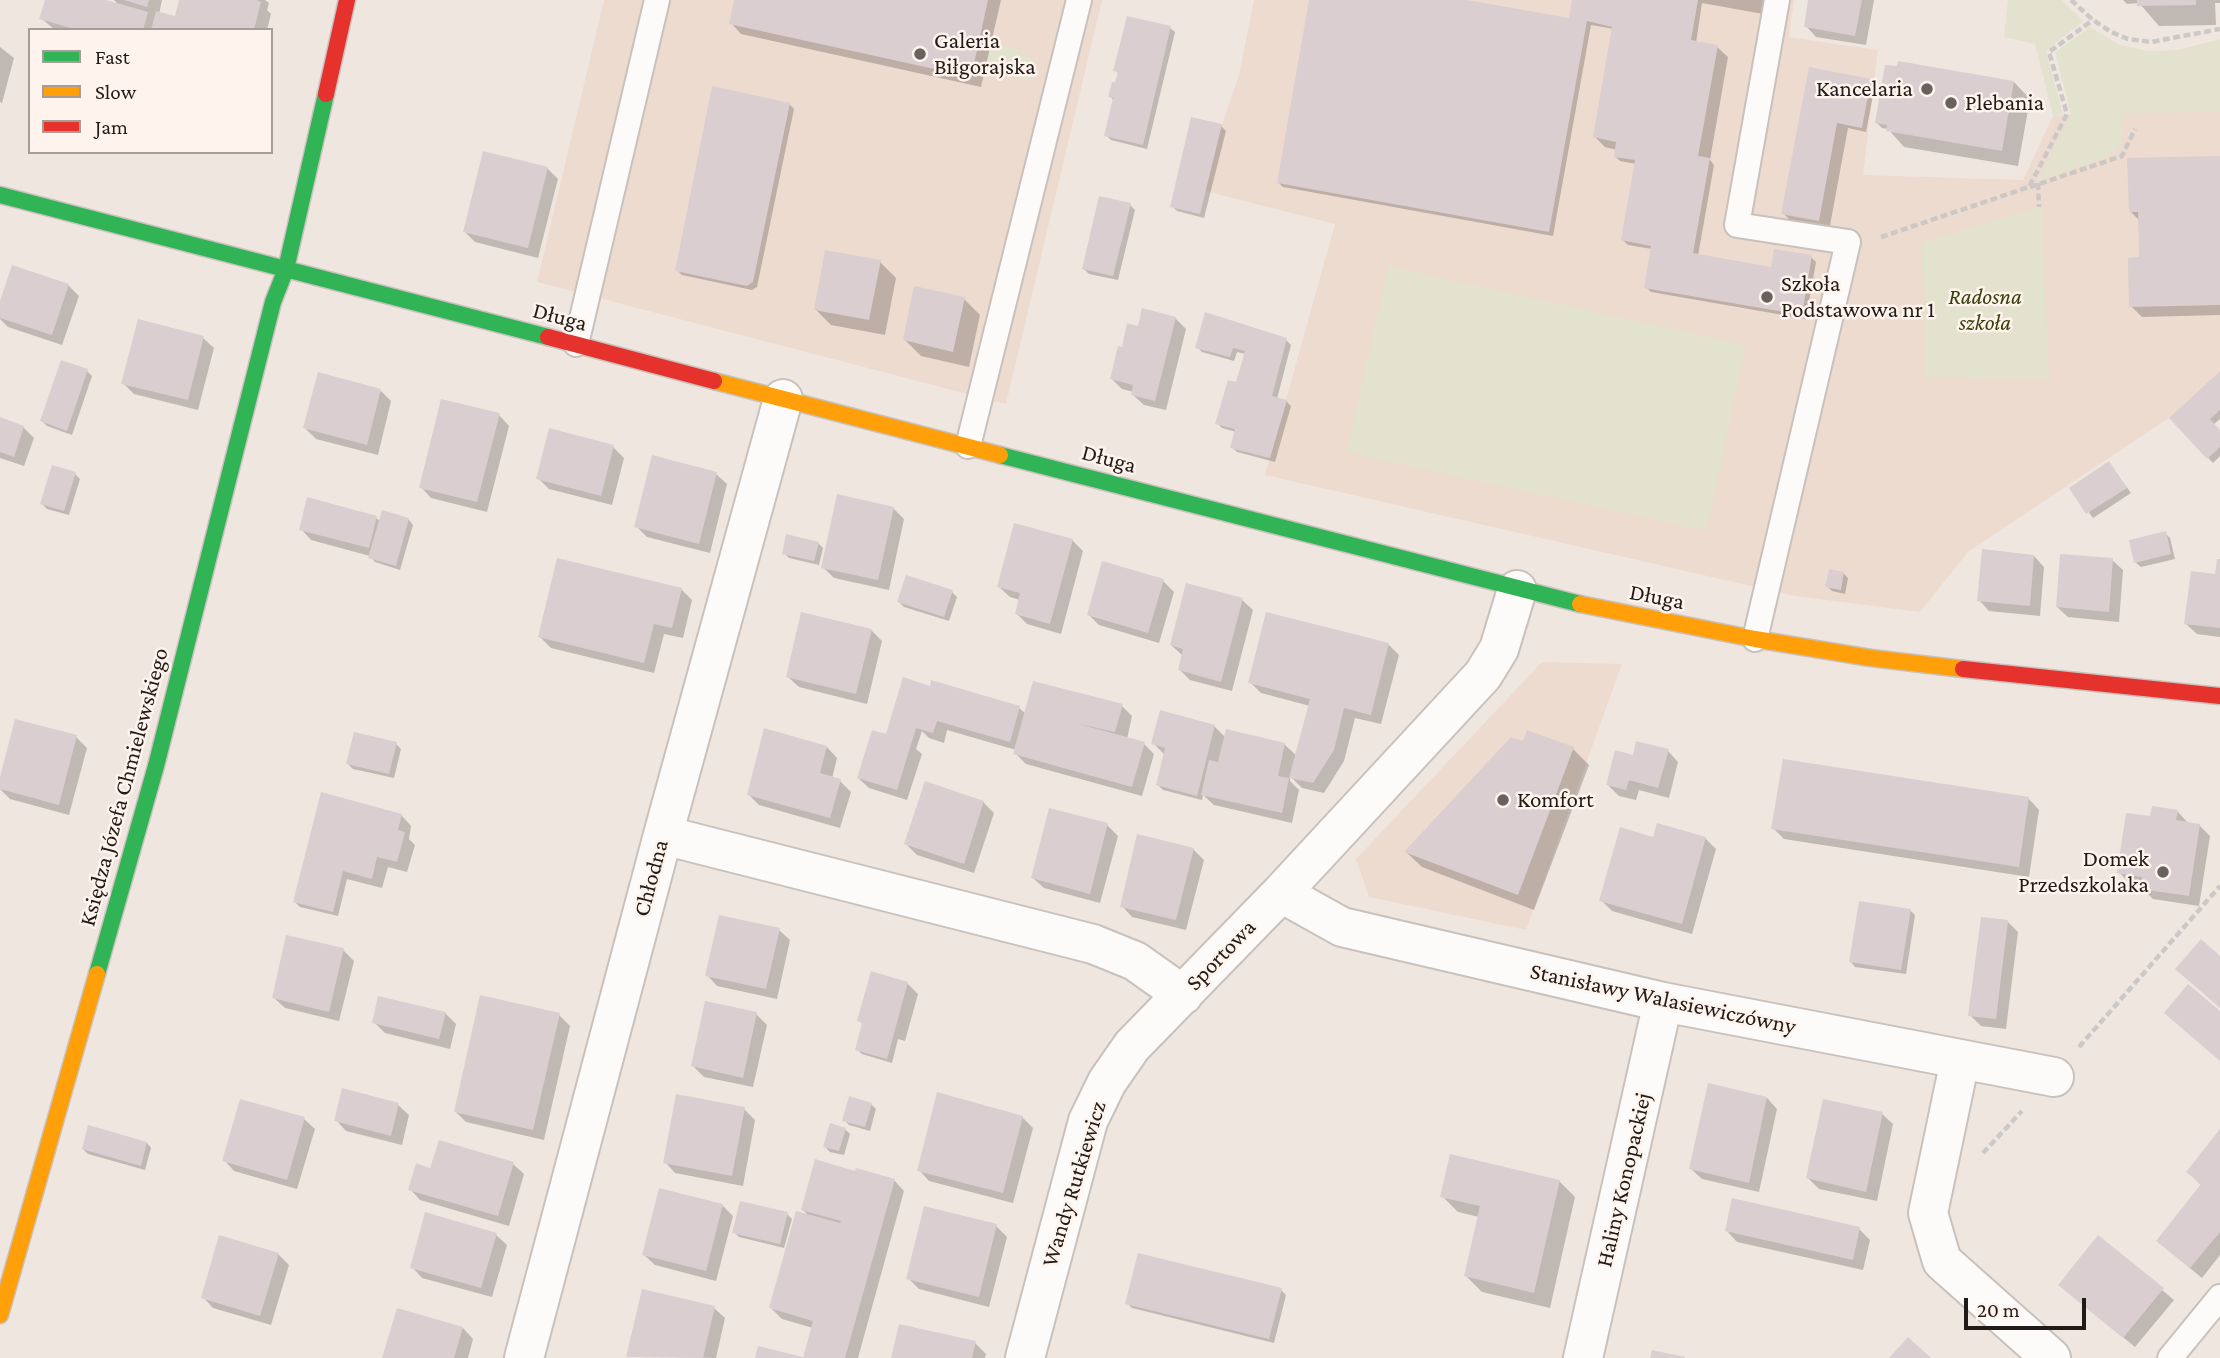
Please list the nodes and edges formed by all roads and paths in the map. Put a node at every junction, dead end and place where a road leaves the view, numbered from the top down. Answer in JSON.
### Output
{"nodes":[{"id":1,"x":347,"y":0,"type":"edge"},
{"id":2,"x":657,"y":0,"type":"edge"},
{"id":3,"x":1079,"y":0,"type":"edge"},
{"id":4,"x":1777,"y":0,"type":"edge"},
{"id":5,"x":2071,"y":0,"type":"edge"},
{"id":6,"x":2093,"y":20,"type":"junction"},
{"id":7,"x":2220,"y":29,"type":"edge"},
{"id":8,"x":2135,"y":129,"type":"dead end"},
{"id":9,"x":2038,"y":183,"type":"junction"},
{"id":10,"x":2029,"y":187,"type":"junction"},
{"id":11,"x":0,"y":195,"type":"edge"},
{"id":12,"x":2039,"y":207,"type":"dead end"},
{"id":13,"x":1859,"y":241,"type":"junction"},
{"id":14,"x":286,"y":269,"type":"junction"},
{"id":15,"x":576,"y":344,"type":"junction"},
{"id":16,"x":783,"y":399,"type":"junction"},
{"id":17,"x":968,"y":446,"type":"junction"},
{"id":18,"x":1517,"y":590,"type":"junction"},
{"id":19,"x":1755,"y":639,"type":"junction"},
{"id":20,"x":2220,"y":696,"type":"edge"},
{"id":21,"x":663,"y":835,"type":"junction"},
{"id":22,"x":1281,"y":893,"type":"junction"},
{"id":23,"x":1183,"y":995,"type":"junction"},
{"id":24,"x":1663,"y":1002,"type":"junction"},
{"id":25,"x":1960,"y":1060,"type":"junction"},
{"id":26,"x":2054,"y":1076,"type":"dead end"},
{"id":27,"x":2220,"y":1297,"type":"edge"},
{"id":28,"x":0,"y":1315,"type":"edge"},
{"id":29,"x":524,"y":1358,"type":"edge"},
{"id":30,"x":1025,"y":1358,"type":"edge"},
{"id":31,"x":1583,"y":1358,"type":"edge"},
{"id":32,"x":2051,"y":1358,"type":"edge"},
{"id":33,"x":2170,"y":1358,"type":"edge"}],
"edges":[{"from":1,"to":14,"type":"street","name":"Księdza Józefa Chmielewskiego"},
{"from":2,"to":15,"type":"lane"},
{"from":3,"to":17,"type":"lane"},
{"from":4,"to":13,"type":"lane"},
{"from":5,"to":6,"type":"path"},
{"from":6,"to":7,"type":"path"},
{"from":6,"to":10,"type":"path"},
{"from":8,"to":9,"type":"path"},
{"from":9,"to":10,"type":"path"},
{"from":9,"to":12,"type":"path"},
{"from":10,"to":13,"type":"path"},
{"from":11,"to":14,"type":"street","name":"Długa"},
{"from":13,"to":19,"type":"lane"},
{"from":14,"to":15,"type":"street","name":"Długa"},
{"from":14,"to":28,"type":"street","name":"Księdza Józefa Chmielewskiego"},
{"from":15,"to":16,"type":"street","name":"Długa"},
{"from":16,"to":17,"type":"street","name":"Długa"},
{"from":16,"to":21,"type":"street","name":"Chłodna"},
{"from":17,"to":18,"type":"street","name":"Długa"},
{"from":18,"to":19,"type":"street","name":"Długa"},
{"from":18,"to":22,"type":"street","name":"Sportowa"},
{"from":19,"to":20,"type":"street","name":"Długa"},
{"from":21,"to":23,"type":"street","name":"Sportowa"},
{"from":21,"to":29,"type":"street","name":"Chłodna"},
{"from":22,"to":23,"type":"street","name":"Sportowa"},
{"from":22,"to":24,"type":"street","name":"Stanisławy Walasiewiczówny"},
{"from":23,"to":30,"type":"street","name":"Wandy Rutkiewicz"},
{"from":24,"to":25,"type":"street","name":"Stanisławy Walasiewiczówny"},
{"from":24,"to":31,"type":"street","name":"Haliny Konopackiej"},
{"from":25,"to":26,"type":"street","name":"Stanisławy Walasiewiczówny"},
{"from":25,"to":32,"type":"street"},
{"from":27,"to":33,"type":"lane"}]}
